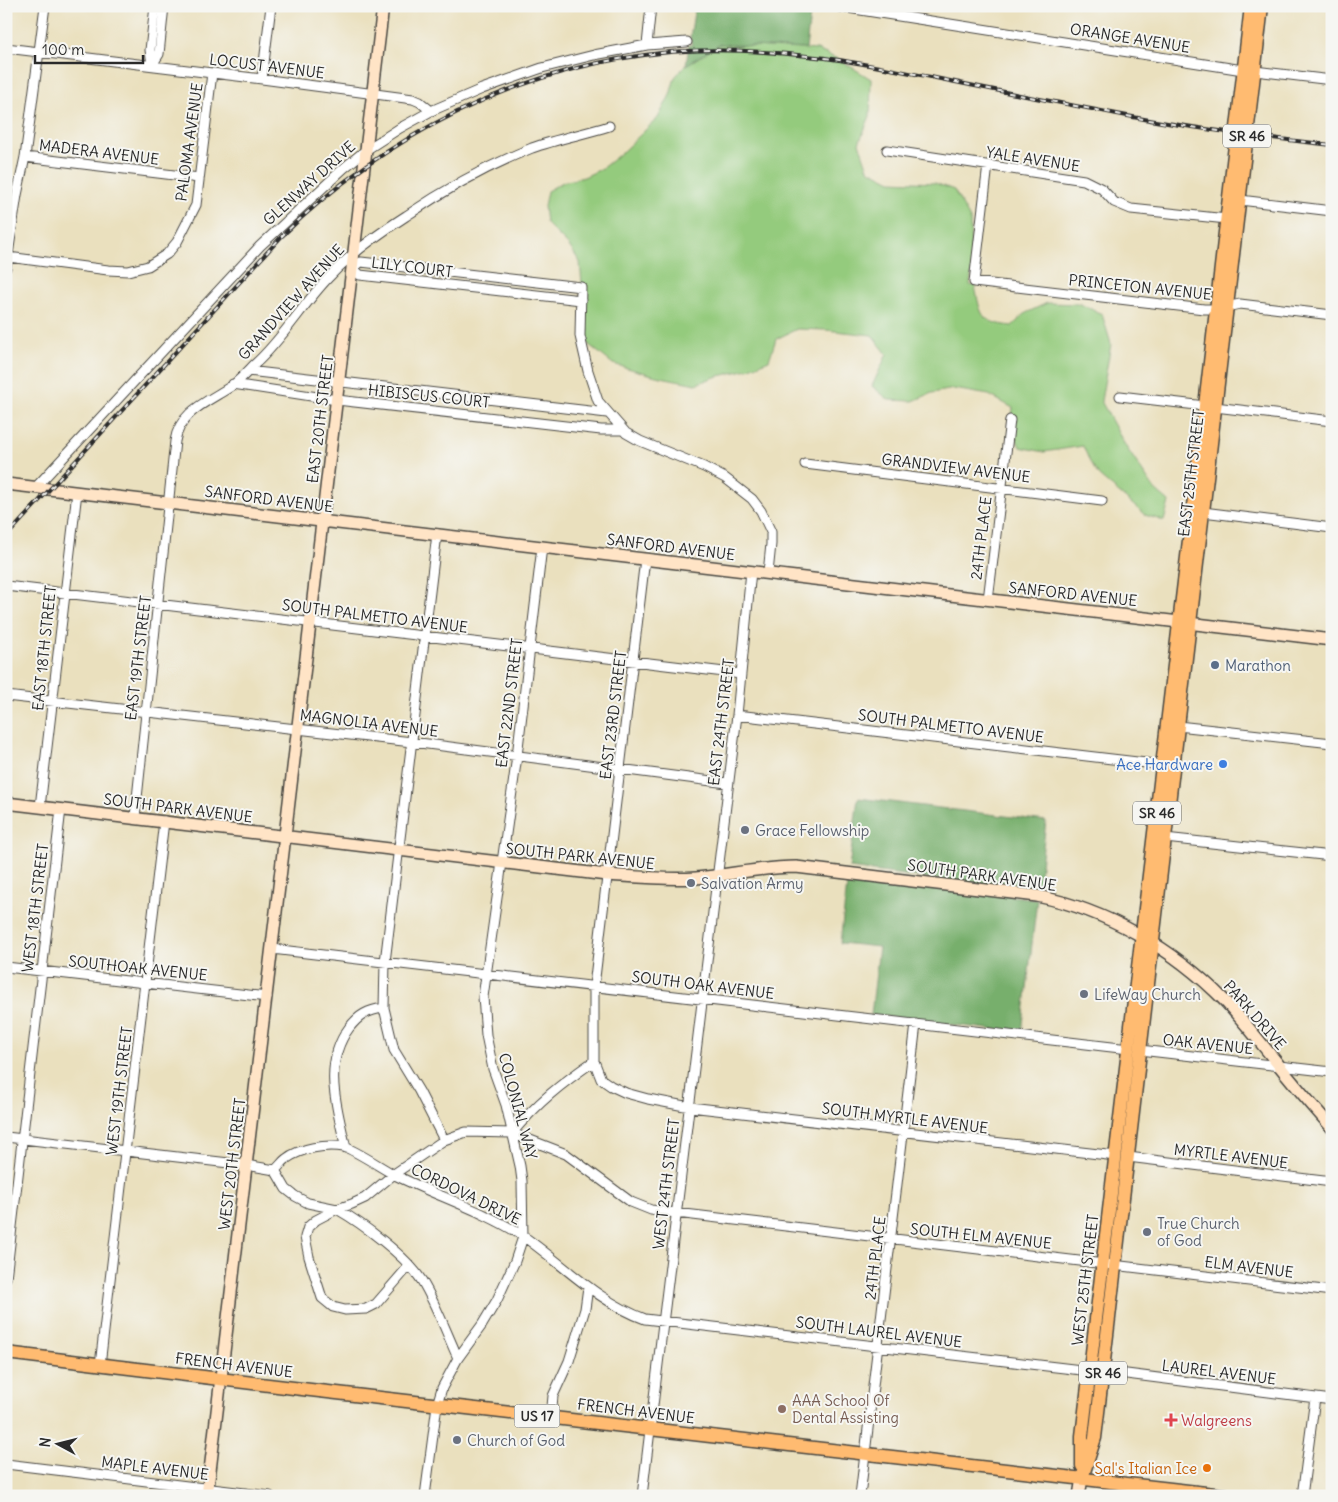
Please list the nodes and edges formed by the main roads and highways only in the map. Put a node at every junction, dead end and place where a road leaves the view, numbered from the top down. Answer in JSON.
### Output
{"nodes":[{"id":1,"x":1251,"y":6,"type":"edge"},
{"id":2,"x":1262,"y":6,"type":"edge"},
{"id":3,"x":1249,"y":70,"type":"junction"},
{"id":4,"x":1222,"y":308,"type":"junction"},
{"id":5,"x":1210,"y":407,"type":"junction"},
{"id":6,"x":1185,"y":622,"type":"junction"},
{"id":7,"x":1165,"y":744,"type":"junction"},
{"id":8,"x":1171,"y":784,"type":"junction"},
{"id":9,"x":1148,"y":940,"type":"junction"},
{"id":10,"x":1135,"y":1050,"type":"junction"},
{"id":11,"x":1122,"y":1157,"type":"junction"},
{"id":12,"x":6,"y":1353,"type":"edge"},
{"id":13,"x":1082,"y":1478,"type":"junction"},
{"id":14,"x":1184,"y":1493,"type":"edge"},
{"id":15,"x":1232,"y":1496,"type":"edge"}],
"edges":[{"from":1,"to":3,"type":"main road","name":"EAST 25TH STREET","number":"SR 46"},
{"from":2,"to":3,"type":"main road","name":"EAST 25TH STREET","number":"SR 46"},
{"from":3,"to":4,"type":"main road","name":"EAST 25TH STREET","number":"SR 46"},
{"from":3,"to":4,"type":"main road","name":"EAST 25TH STREET","number":"SR 46"},
{"from":4,"to":5,"type":"main road","name":"EAST 25TH STREET","number":"SR 46"},
{"from":5,"to":6,"type":"main road","name":"EAST 25TH STREET","number":"SR 46"},
{"from":5,"to":6,"type":"main road","name":"EAST 25TH STREET","number":"SR 46"},
{"from":6,"to":7,"type":"main road","name":"EAST 25TH STREET","number":"SR 46"},
{"from":6,"to":8,"type":"main road","name":"EAST 25TH STREET","number":"SR 46"},
{"from":7,"to":8,"type":"main road"},
{"from":7,"to":9,"type":"main road","name":"EAST 25TH STREET","number":"SR 46"},
{"from":8,"to":9,"type":"main road","name":"EAST 25TH STREET","number":"SR 46"},
{"from":9,"to":10,"type":"main road","name":"WEST 25TH STREET","number":"SR 46"},
{"from":10,"to":11,"type":"main road","name":"WEST 25TH STREET","number":"SR 46"},
{"from":10,"to":11,"type":"main road","name":"WEST 25TH STREET","number":"SR 46"},
{"from":11,"to":13,"type":"main road","name":"WEST 25TH STREET","number":"SR 46"},
{"from":12,"to":13,"type":"main road","name":"FRENCH AVENUE","number":"US 17"},
{"from":13,"to":14,"type":"main road","name":"FRENCH AVENUE","number":"US 17"},
{"from":14,"to":15,"type":"main road","name":"FRENCH AVENUE","number":"US 17"}]}
